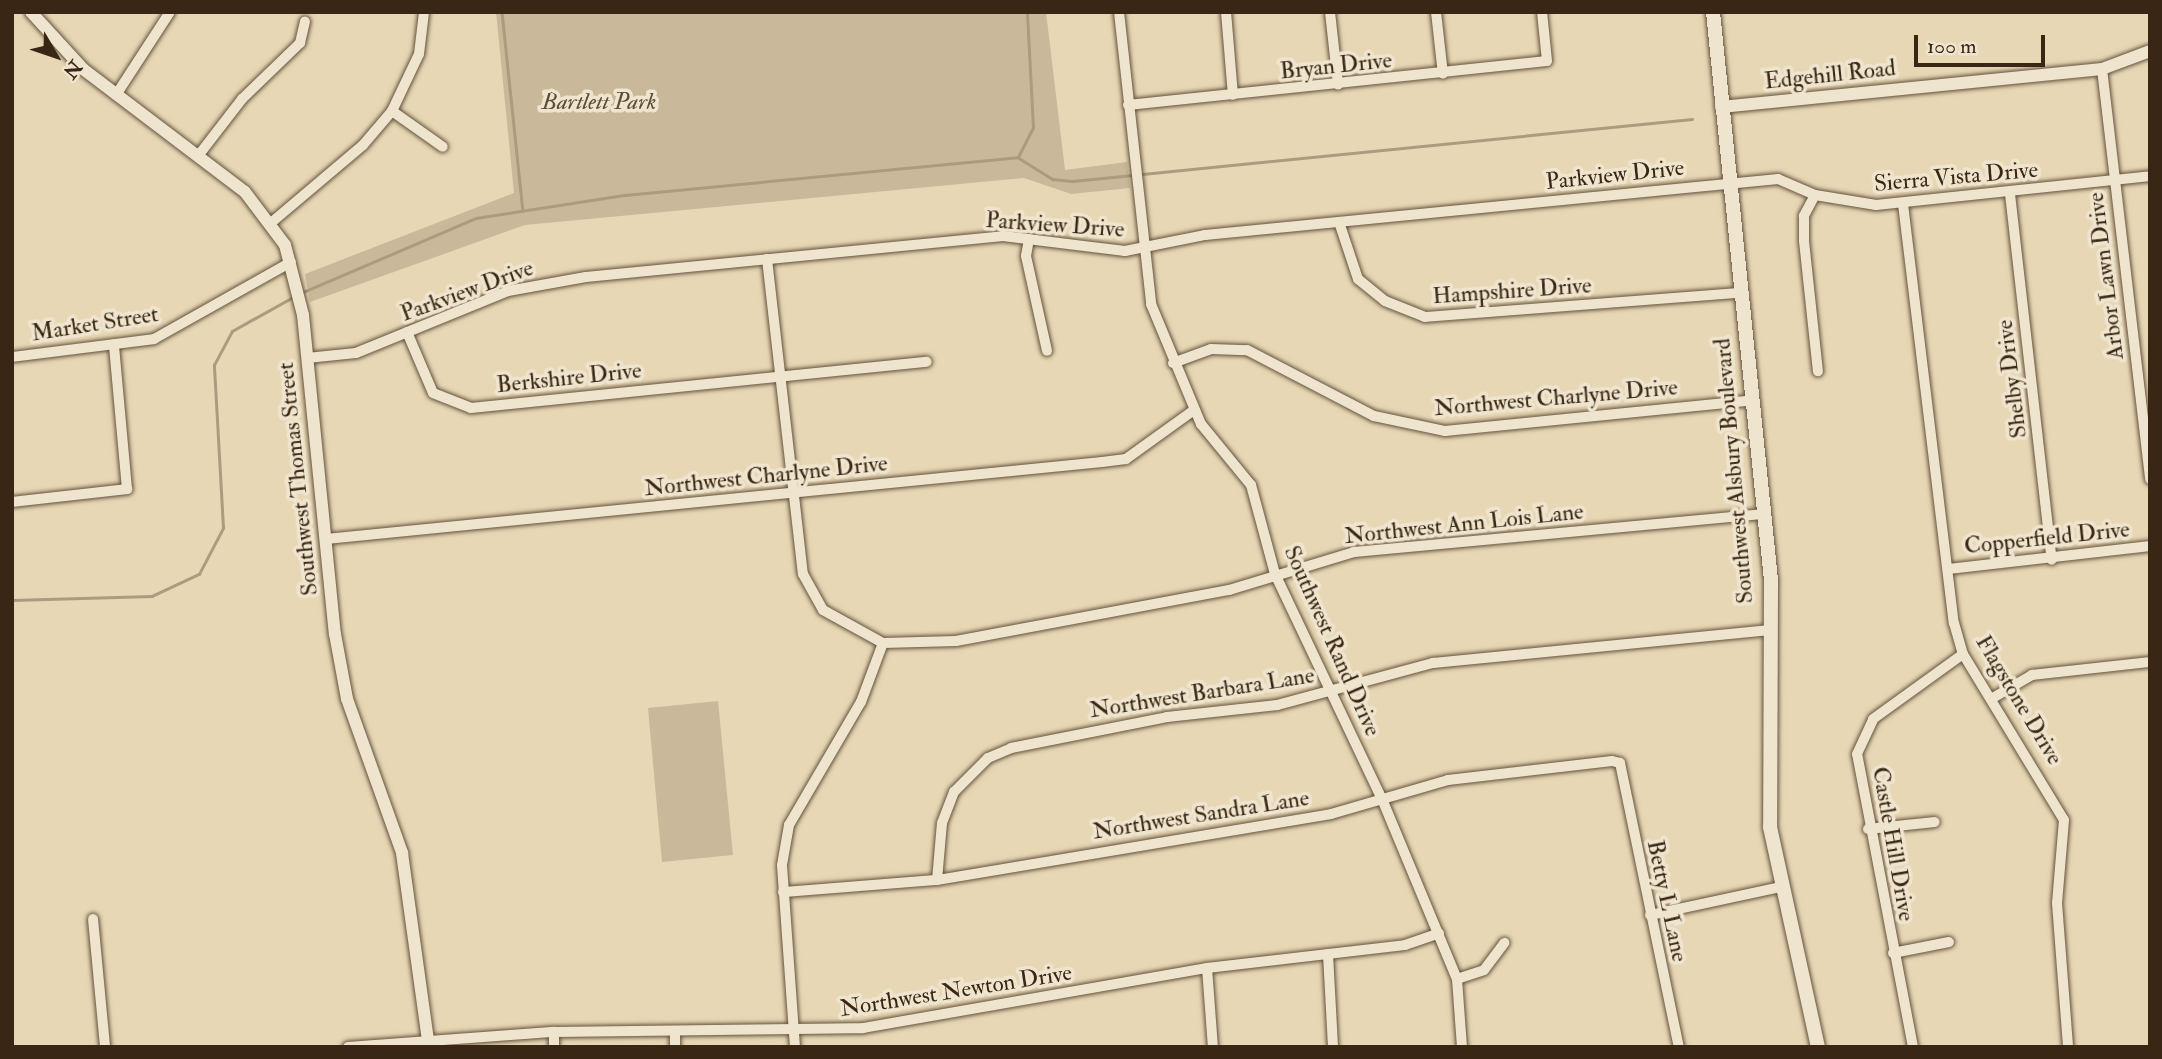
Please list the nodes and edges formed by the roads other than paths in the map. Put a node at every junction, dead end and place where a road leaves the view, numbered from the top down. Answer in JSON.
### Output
{"nodes":[{"id":1,"x":31,"y":12,"type":"edge"},
{"id":2,"x":170,"y":12,"type":"edge"},
{"id":3,"x":424,"y":12,"type":"edge"},
{"id":4,"x":1119,"y":12,"type":"edge"},
{"id":5,"x":1226,"y":12,"type":"edge"},
{"id":6,"x":1330,"y":12,"type":"edge"},
{"id":7,"x":1436,"y":12,"type":"edge"},
{"id":8,"x":1542,"y":12,"type":"edge"},
{"id":9,"x":1713,"y":12,"type":"edge"},
{"id":10,"x":304,"y":22,"type":"dead end"},
{"id":11,"x":2150,"y":51,"type":"edge"},
{"id":12,"x":2102,"y":69,"type":"junction"},
{"id":13,"x":1443,"y":74,"type":"junction"},
{"id":14,"x":1338,"y":85,"type":"junction"},
{"id":15,"x":117,"y":95,"type":"junction"},
{"id":16,"x":1233,"y":95,"type":"junction"},
{"id":17,"x":1128,"y":105,"type":"junction"},
{"id":18,"x":1721,"y":107,"type":"junction"},
{"id":19,"x":392,"y":111,"type":"junction"},
{"id":20,"x":443,"y":147,"type":"dead end"},
{"id":21,"x":198,"y":156,"type":"junction"},
{"id":22,"x":2150,"y":176,"type":"edge"},
{"id":23,"x":2114,"y":179,"type":"junction"},
{"id":24,"x":1728,"y":182,"type":"junction"},
{"id":25,"x":2010,"y":194,"type":"junction"},
{"id":26,"x":1815,"y":195,"type":"junction"},
{"id":27,"x":1903,"y":204,"type":"junction"},
{"id":28,"x":272,"y":222,"type":"junction"},
{"id":29,"x":1339,"y":222,"type":"junction"},
{"id":30,"x":1029,"y":239,"type":"junction"},
{"id":31,"x":1142,"y":247,"type":"junction"},
{"id":32,"x":767,"y":259,"type":"junction"},
{"id":33,"x":291,"y":262,"type":"junction"},
{"id":34,"x":1740,"y":293,"type":"junction"},
{"id":35,"x":407,"y":332,"type":"junction"},
{"id":36,"x":114,"y":345,"type":"junction"},
{"id":37,"x":1047,"y":351,"type":"dead end"},
{"id":38,"x":12,"y":357,"type":"edge"},
{"id":39,"x":307,"y":358,"type":"junction"},
{"id":40,"x":927,"y":362,"type":"dead end"},
{"id":41,"x":1173,"y":363,"type":"junction"},
{"id":42,"x":1818,"y":371,"type":"dead end"},
{"id":43,"x":779,"y":376,"type":"junction"},
{"id":44,"x":1753,"y":400,"type":"junction"},
{"id":45,"x":1194,"y":410,"type":"junction"},
{"id":46,"x":2150,"y":479,"type":"edge"},
{"id":47,"x":791,"y":493,"type":"junction"},
{"id":48,"x":12,"y":502,"type":"edge"},
{"id":49,"x":1765,"y":514,"type":"junction"},
{"id":50,"x":326,"y":538,"type":"junction"},
{"id":51,"x":2150,"y":546,"type":"edge"},
{"id":52,"x":2052,"y":560,"type":"junction"},
{"id":53,"x":1949,"y":569,"type":"junction"},
{"id":54,"x":1275,"y":574,"type":"junction"},
{"id":55,"x":1770,"y":630,"type":"junction"},
{"id":56,"x":883,"y":643,"type":"junction"},
{"id":57,"x":1963,"y":654,"type":"junction"},
{"id":58,"x":2150,"y":662,"type":"edge"},
{"id":59,"x":1332,"y":691,"type":"junction"},
{"id":60,"x":1991,"y":699,"type":"junction"},
{"id":61,"x":1620,"y":763,"type":"joint"},
{"id":62,"x":1382,"y":799,"type":"junction"},
{"id":63,"x":1935,"y":822,"type":"dead end"},
{"id":64,"x":1868,"y":830,"type":"junction"},
{"id":65,"x":937,"y":880,"type":"junction"},
{"id":66,"x":1781,"y":887,"type":"junction"},
{"id":67,"x":783,"y":892,"type":"junction"},
{"id":68,"x":1650,"y":915,"type":"junction"},
{"id":69,"x":93,"y":919,"type":"dead end"},
{"id":70,"x":1439,"y":933,"type":"junction"},
{"id":71,"x":1949,"y":942,"type":"dead end"},
{"id":72,"x":1504,"y":943,"type":"dead end"},
{"id":73,"x":1893,"y":953,"type":"junction"},
{"id":74,"x":1328,"y":954,"type":"junction"},
{"id":75,"x":1208,"y":968,"type":"junction"},
{"id":76,"x":1457,"y":979,"type":"junction"},
{"id":77,"x":554,"y":1032,"type":"junction"},
{"id":78,"x":794,"y":1032,"type":"junction"},
{"id":79,"x":675,"y":1034,"type":"junction"},
{"id":80,"x":428,"y":1043,"type":"edge"},
{"id":81,"x":105,"y":1047,"type":"edge"},
{"id":82,"x":348,"y":1047,"type":"edge"},
{"id":83,"x":554,"y":1047,"type":"edge"},
{"id":84,"x":676,"y":1047,"type":"edge"},
{"id":85,"x":795,"y":1047,"type":"edge"},
{"id":86,"x":1213,"y":1047,"type":"edge"},
{"id":87,"x":1333,"y":1047,"type":"edge"},
{"id":88,"x":1462,"y":1047,"type":"edge"},
{"id":89,"x":1679,"y":1047,"type":"edge"},
{"id":90,"x":1818,"y":1047,"type":"edge"},
{"id":91,"x":1913,"y":1047,"type":"edge"},
{"id":92,"x":2068,"y":1047,"type":"edge"}],
"edges":[{"from":1,"to":15,"type":"street","name":"Southwest Thomas Street"},
{"from":2,"to":15,"type":"street"},
{"from":3,"to":19,"type":"street"},
{"from":4,"to":17,"type":"street","name":"Southwest Rand Drive"},
{"from":5,"to":16,"type":"street"},
{"from":6,"to":14,"type":"street"},
{"from":7,"to":13,"type":"street"},
{"from":8,"to":13,"type":"street","name":"Bryan Drive"},
{"from":9,"to":18,"type":"main road","name":"Southwest Alsbury Boulevard"},
{"from":10,"to":21,"type":"street"},
{"from":11,"to":12,"type":"street","name":"Edgehill Road"},
{"from":12,"to":18,"type":"street","name":"Edgehill Road"},
{"from":12,"to":23,"type":"street","name":"Arbor Lawn Drive"},
{"from":13,"to":14,"type":"street","name":"Bryan Drive"},
{"from":14,"to":16,"type":"street","name":"Bryan Drive"},
{"from":15,"to":21,"type":"street","name":"Southwest Thomas Street"},
{"from":16,"to":17,"type":"street","name":"Bryan Drive"},
{"from":17,"to":31,"type":"street","name":"Southwest Rand Drive"},
{"from":18,"to":24,"type":"main road","name":"Southwest Alsbury Boulevard"},
{"from":19,"to":20,"type":"street"},
{"from":19,"to":28,"type":"street"},
{"from":21,"to":28,"type":"street","name":"Southwest Thomas Street"},
{"from":22,"to":23,"type":"street","name":"Sierra Vista Drive"},
{"from":23,"to":25,"type":"street","name":"Sierra Vista Drive"},
{"from":23,"to":46,"type":"street","name":"Arbor Lawn Drive"},
{"from":24,"to":26,"type":"street","name":"Sierra Vista Drive"},
{"from":24,"to":29,"type":"street","name":"Parkview Drive"},
{"from":24,"to":34,"type":"main road","name":"Southwest Alsbury Boulevard"},
{"from":25,"to":27,"type":"street","name":"Sierra Vista Drive"},
{"from":25,"to":52,"type":"street","name":"Shelby Drive"},
{"from":26,"to":27,"type":"street","name":"Sierra Vista Drive"},
{"from":26,"to":42,"type":"street"},
{"from":27,"to":53,"type":"street","name":"Flagstone Drive"},
{"from":28,"to":33,"type":"street","name":"Southwest Thomas Street"},
{"from":29,"to":31,"type":"street","name":"Parkview Drive"},
{"from":29,"to":34,"type":"street","name":"Hampshire Drive"},
{"from":30,"to":31,"type":"street","name":"Parkview Drive"},
{"from":30,"to":32,"type":"street","name":"Parkview Drive"},
{"from":30,"to":37,"type":"street"},
{"from":31,"to":41,"type":"street","name":"Southwest Rand Drive"},
{"from":32,"to":35,"type":"street","name":"Parkview Drive"},
{"from":32,"to":43,"type":"street"},
{"from":33,"to":36,"type":"street","name":"Market Street"},
{"from":33,"to":39,"type":"street","name":"Southwest Thomas Street"},
{"from":34,"to":44,"type":"main road","name":"Southwest Alsbury Boulevard"},
{"from":35,"to":39,"type":"street","name":"Parkview Drive"},
{"from":35,"to":43,"type":"street","name":"Berkshire Drive"},
{"from":36,"to":38,"type":"street","name":"Market Street"},
{"from":36,"to":48,"type":"street"},
{"from":39,"to":50,"type":"street","name":"Southwest Thomas Street"},
{"from":40,"to":43,"type":"street","name":"Berkshire Drive"},
{"from":41,"to":44,"type":"street","name":"Northwest Charlyne Drive"},
{"from":41,"to":45,"type":"street","name":"Southwest Rand Drive"},
{"from":43,"to":47,"type":"street"},
{"from":44,"to":49,"type":"main road","name":"Southwest Alsbury Boulevard"},
{"from":45,"to":47,"type":"street","name":"Northwest Charlyne Drive"},
{"from":45,"to":54,"type":"street","name":"Southwest Rand Drive"},
{"from":47,"to":50,"type":"street","name":"Northwest Charlyne Drive"},
{"from":47,"to":56,"type":"street"},
{"from":49,"to":54,"type":"street","name":"Northwest Ann Lois Lane"},
{"from":49,"to":55,"type":"main road","name":"Southwest Alsbury Boulevard"},
{"from":50,"to":80,"type":"street","name":"Southwest Thomas Street"},
{"from":51,"to":52,"type":"street","name":"Copperfield Drive"},
{"from":52,"to":53,"type":"street","name":"Copperfield Drive"},
{"from":53,"to":57,"type":"street","name":"Flagstone Drive"},
{"from":54,"to":56,"type":"street","name":"Northwest Ann Lois Lane"},
{"from":54,"to":59,"type":"street","name":"Southwest Rand Drive"},
{"from":55,"to":59,"type":"street","name":"Northwest Barbara Lane"},
{"from":55,"to":66,"type":"main road","name":"Southwest Alsbury Boulevard"},
{"from":56,"to":67,"type":"street"},
{"from":57,"to":60,"type":"street","name":"Flagstone Drive"},
{"from":57,"to":64,"type":"street","name":"Castle Hill Drive"},
{"from":58,"to":60,"type":"street"},
{"from":59,"to":62,"type":"street","name":"Southwest Rand Drive"},
{"from":59,"to":65,"type":"street","name":"Northwest Barbara Lane"},
{"from":60,"to":92,"type":"street","name":"Flagstone Drive"},
{"from":61,"to":62,"type":"street","name":"Northwest Sandra Lane"},
{"from":61,"to":68,"type":"street","name":"Betty L Lane"},
{"from":62,"to":65,"type":"street","name":"Northwest Sandra Lane"},
{"from":62,"to":70,"type":"street","name":"Southwest Rand Drive"},
{"from":63,"to":64,"type":"street"},
{"from":64,"to":73,"type":"street","name":"Castle Hill Drive"},
{"from":65,"to":67,"type":"street","name":"Northwest Sandra Lane"},
{"from":66,"to":68,"type":"street"},
{"from":66,"to":90,"type":"main road","name":"Southwest Alsbury Boulevard"},
{"from":67,"to":78,"type":"street"},
{"from":68,"to":89,"type":"street","name":"Betty L Lane"},
{"from":69,"to":81,"type":"street"},
{"from":70,"to":74,"type":"street","name":"Northwest Newton Drive"},
{"from":70,"to":76,"type":"street","name":"Southwest Rand Drive"},
{"from":71,"to":73,"type":"street"},
{"from":72,"to":76,"type":"street"},
{"from":73,"to":91,"type":"street","name":"Castle Hill Drive"},
{"from":74,"to":75,"type":"street","name":"Northwest Newton Drive"},
{"from":74,"to":87,"type":"street"},
{"from":75,"to":78,"type":"street","name":"Northwest Newton Drive"},
{"from":75,"to":86,"type":"street"},
{"from":76,"to":88,"type":"street","name":"Southwest Rand Drive"},
{"from":77,"to":79,"type":"street","name":"Northwest Newton Drive"},
{"from":77,"to":80,"type":"street","name":"Northwest Newton Drive"},
{"from":77,"to":83,"type":"street"},
{"from":78,"to":79,"type":"street","name":"Northwest Newton Drive"},
{"from":78,"to":85,"type":"street"},
{"from":79,"to":84,"type":"street"},
{"from":80,"to":82,"type":"street","name":"Northwest Newton Drive"}]}
